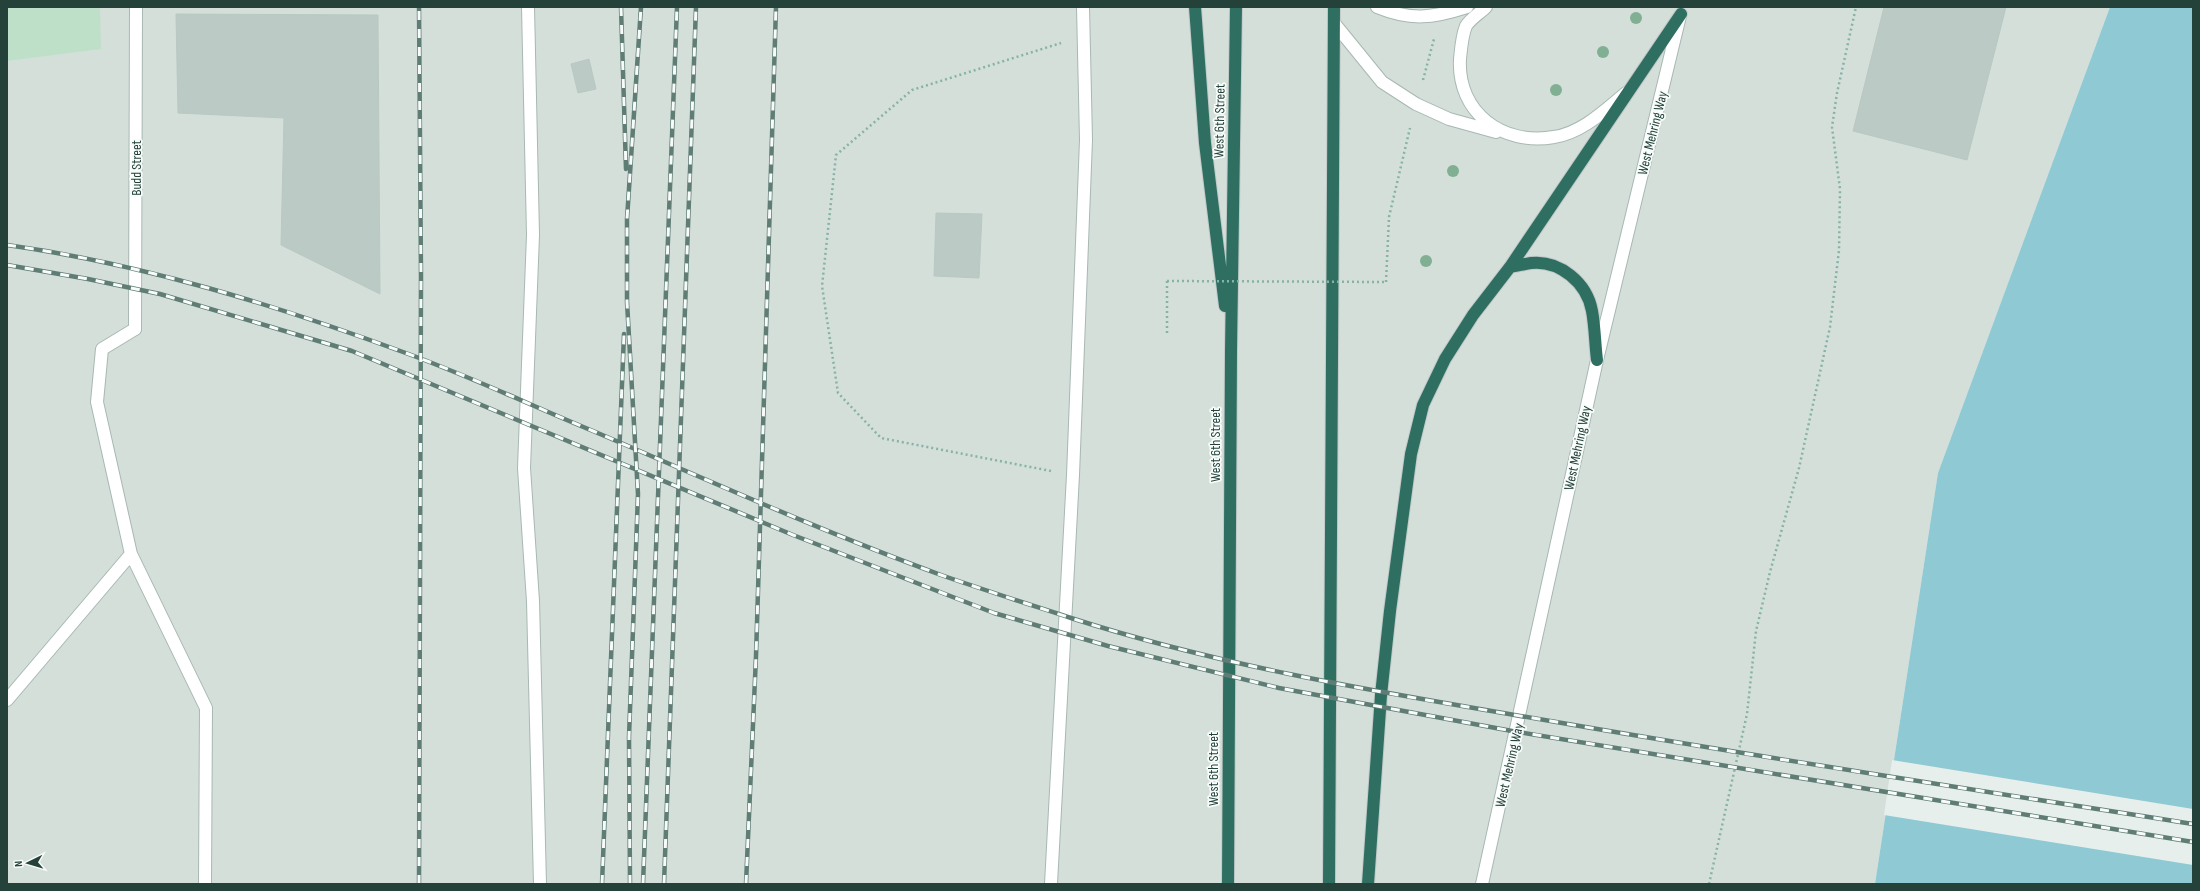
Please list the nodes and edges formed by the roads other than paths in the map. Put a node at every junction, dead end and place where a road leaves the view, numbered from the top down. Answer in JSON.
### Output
{"nodes":[{"id":1,"x":136,"y":7,"type":"edge"},
{"id":2,"x":528,"y":7,"type":"edge"},
{"id":3,"x":1083,"y":7,"type":"edge"},
{"id":4,"x":1195,"y":7,"type":"edge"},
{"id":5,"x":1236,"y":7,"type":"edge"},
{"id":6,"x":1334,"y":7,"type":"edge"},
{"id":7,"x":1377,"y":7,"type":"edge"},
{"id":8,"x":1467,"y":7,"type":"edge"},
{"id":9,"x":1486,"y":7,"type":"edge"},
{"id":10,"x":1681,"y":14,"type":"joint"},
{"id":11,"x":1334,"y":23,"type":"junction"},
{"id":12,"x":1630,"y":90,"type":"junction"},
{"id":13,"x":1508,"y":135,"type":"junction"},
{"id":14,"x":1510,"y":267,"type":"junction"},
{"id":15,"x":1231,"y":351,"type":"junction"},
{"id":16,"x":1596,"y":360,"type":"junction"},
{"id":17,"x":131,"y":554,"type":"junction"},
{"id":18,"x":7,"y":700,"type":"edge"},
{"id":19,"x":205,"y":884,"type":"edge"},
{"id":20,"x":540,"y":884,"type":"edge"},
{"id":21,"x":1051,"y":884,"type":"edge"},
{"id":22,"x":1228,"y":884,"type":"edge"},
{"id":23,"x":1329,"y":884,"type":"edge"},
{"id":24,"x":1368,"y":884,"type":"edge"},
{"id":25,"x":1482,"y":884,"type":"edge"}],
"edges":[{"from":1,"to":17,"type":"street","name":"Budd Street"},
{"from":2,"to":20,"type":"street"},
{"from":3,"to":21,"type":"street"},
{"from":4,"to":15,"type":"highway"},
{"from":5,"to":15,"type":"highway","name":"West 6th Street"},
{"from":6,"to":11,"type":"highway"},
{"from":7,"to":8,"type":"street"},
{"from":9,"to":13,"type":"street"},
{"from":10,"to":12,"type":"highway"},
{"from":10,"to":16,"type":"street","name":"West Mehring Way"},
{"from":11,"to":13,"type":"street"},
{"from":11,"to":23,"type":"highway"},
{"from":12,"to":13,"type":"street"},
{"from":12,"to":14,"type":"highway"},
{"from":14,"to":16,"type":"highway"},
{"from":14,"to":24,"type":"highway"},
{"from":15,"to":22,"type":"highway","name":"West 6th Street"},
{"from":16,"to":25,"type":"street","name":"West Mehring Way"},
{"from":17,"to":18,"type":"street"},
{"from":17,"to":19,"type":"street"}]}
